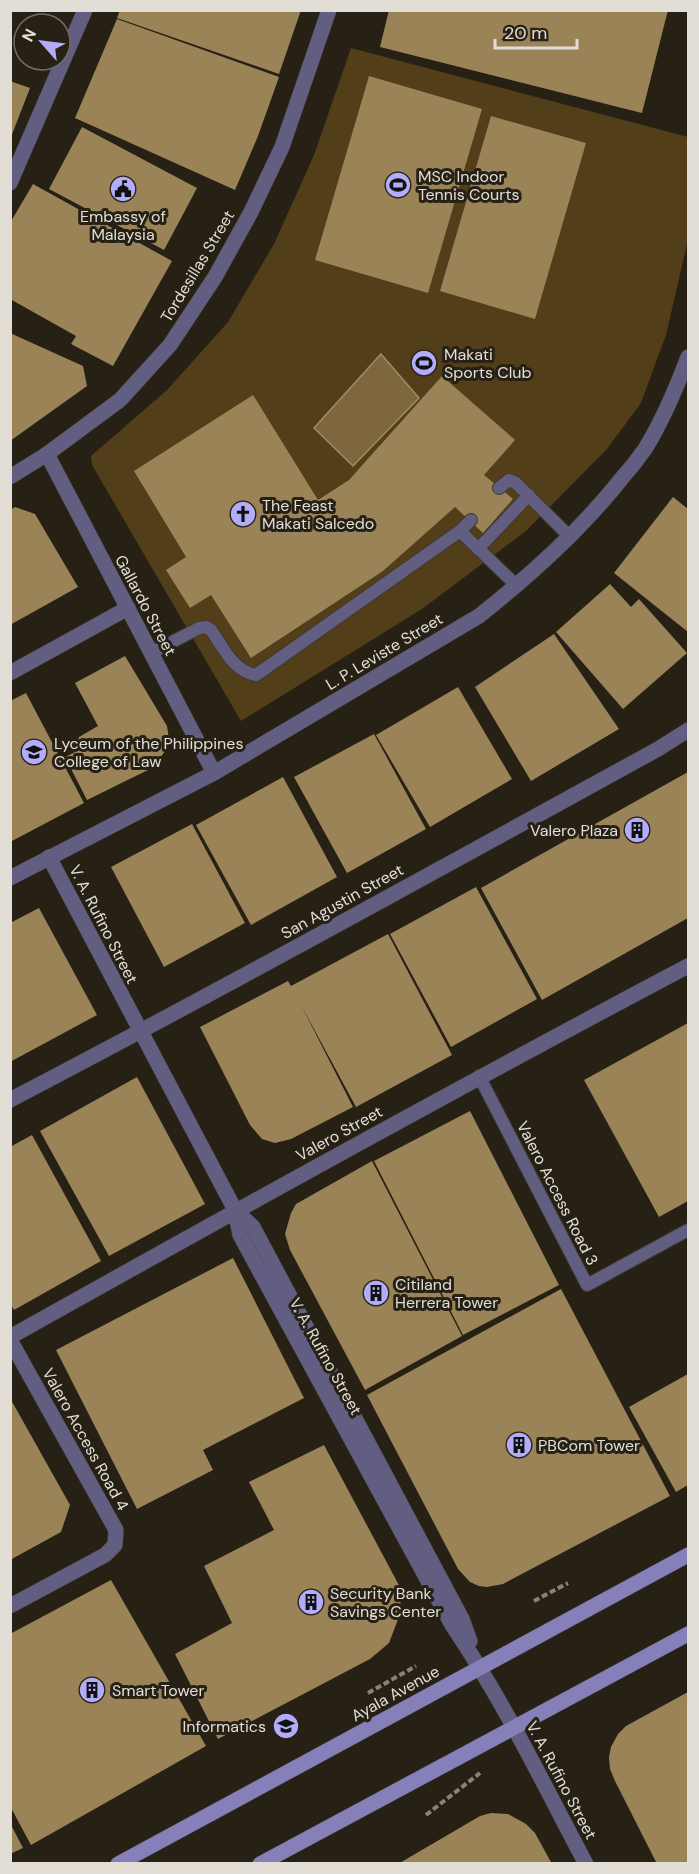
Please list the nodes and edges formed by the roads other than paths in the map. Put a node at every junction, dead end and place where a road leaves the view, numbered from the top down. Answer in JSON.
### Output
{"nodes":[{"id":1,"x":85,"y":10,"type":"edge"},
{"id":2,"x":328,"y":10,"type":"edge"},
{"id":3,"x":10,"y":183,"type":"edge"},
{"id":4,"x":688,"y":357,"type":"edge"},
{"id":5,"x":47,"y":454,"type":"junction"},
{"id":6,"x":10,"y":477,"type":"edge"},
{"id":7,"x":499,"y":488,"type":"dead end"},
{"id":8,"x":529,"y":495,"type":"junction"},
{"id":9,"x":471,"y":520,"type":"dead end"},
{"id":10,"x":460,"y":531,"type":"junction"},
{"id":11,"x":570,"y":537,"type":"junction"},
{"id":12,"x":478,"y":549,"type":"junction"},
{"id":13,"x":517,"y":586,"type":"junction"},
{"id":14,"x":128,"y":608,"type":"junction"},
{"id":15,"x":151,"y":653,"type":"junction"},
{"id":16,"x":10,"y":673,"type":"edge"},
{"id":17,"x":688,"y":730,"type":"edge"},
{"id":18,"x":214,"y":773,"type":"junction"},
{"id":19,"x":49,"y":857,"type":"junction"},
{"id":20,"x":10,"y":878,"type":"edge"},
{"id":21,"x":688,"y":966,"type":"edge"},
{"id":22,"x":140,"y":1032,"type":"junction"},
{"id":23,"x":479,"y":1076,"type":"junction"},
{"id":24,"x":10,"y":1100,"type":"edge"},
{"id":25,"x":235,"y":1210,"type":"junction"},
{"id":26,"x":688,"y":1230,"type":"edge"},
{"id":27,"x":10,"y":1339,"type":"edge"},
{"id":28,"x":688,"y":1555,"type":"edge"},
{"id":29,"x":10,"y":1606,"type":"edge"},
{"id":30,"x":688,"y":1634,"type":"edge"},
{"id":31,"x":480,"y":1667,"type":"junction"},
{"id":32,"x":514,"y":1727,"type":"junction"},
{"id":33,"x":118,"y":1863,"type":"edge"},
{"id":34,"x":260,"y":1863,"type":"edge"},
{"id":35,"x":586,"y":1863,"type":"edge"}],
"edges":[{"from":1,"to":3,"type":"street"},
{"from":2,"to":5,"type":"street","name":"Tordesillas Street"},
{"from":4,"to":11,"type":"street","name":"L. P. Leviste Street"},
{"from":5,"to":6,"type":"street","name":"Tordesillas Street"},
{"from":5,"to":14,"type":"street","name":"Gallardo Street"},
{"from":7,"to":8,"type":"lane"},
{"from":8,"to":11,"type":"lane"},
{"from":8,"to":12,"type":"lane"},
{"from":9,"to":10,"type":"lane"},
{"from":10,"to":12,"type":"lane"},
{"from":10,"to":15,"type":"lane"},
{"from":11,"to":13,"type":"street","name":"L. P. Leviste Street"},
{"from":12,"to":13,"type":"lane"},
{"from":13,"to":18,"type":"street","name":"L. P. Leviste Street"},
{"from":14,"to":15,"type":"street","name":"Gallardo Street"},
{"from":14,"to":16,"type":"street"},
{"from":15,"to":18,"type":"street","name":"Gallardo Street"},
{"from":17,"to":22,"type":"street","name":"San Agustin Street"},
{"from":18,"to":19,"type":"street","name":"L. P. Leviste Street"},
{"from":19,"to":20,"type":"street","name":"L. P. Leviste Street"},
{"from":19,"to":22,"type":"street","name":"V. A. Rufino Street"},
{"from":21,"to":23,"type":"street","name":"Valero Street"},
{"from":22,"to":24,"type":"street","name":"San Agustin Street"},
{"from":22,"to":25,"type":"street","name":"V. A. Rufino Street"},
{"from":23,"to":25,"type":"street","name":"Valero Street"},
{"from":23,"to":26,"type":"lane","name":"Valero Access Road 3"},
{"from":25,"to":27,"type":"street","name":"Valero Street"},
{"from":25,"to":31,"type":"street","name":"V. A. Rufino Street"},
{"from":27,"to":29,"type":"street","name":"Valero Access Road 4"},
{"from":28,"to":31,"type":"main road","name":"Ayala Avenue"},
{"from":30,"to":32,"type":"main road"},
{"from":31,"to":32,"type":"street","name":"V. A. Rufino Street"},
{"from":31,"to":33,"type":"main road","name":"Ayala Avenue"},
{"from":32,"to":34,"type":"main road"},
{"from":32,"to":35,"type":"street","name":"V. A. Rufino Street"}]}
